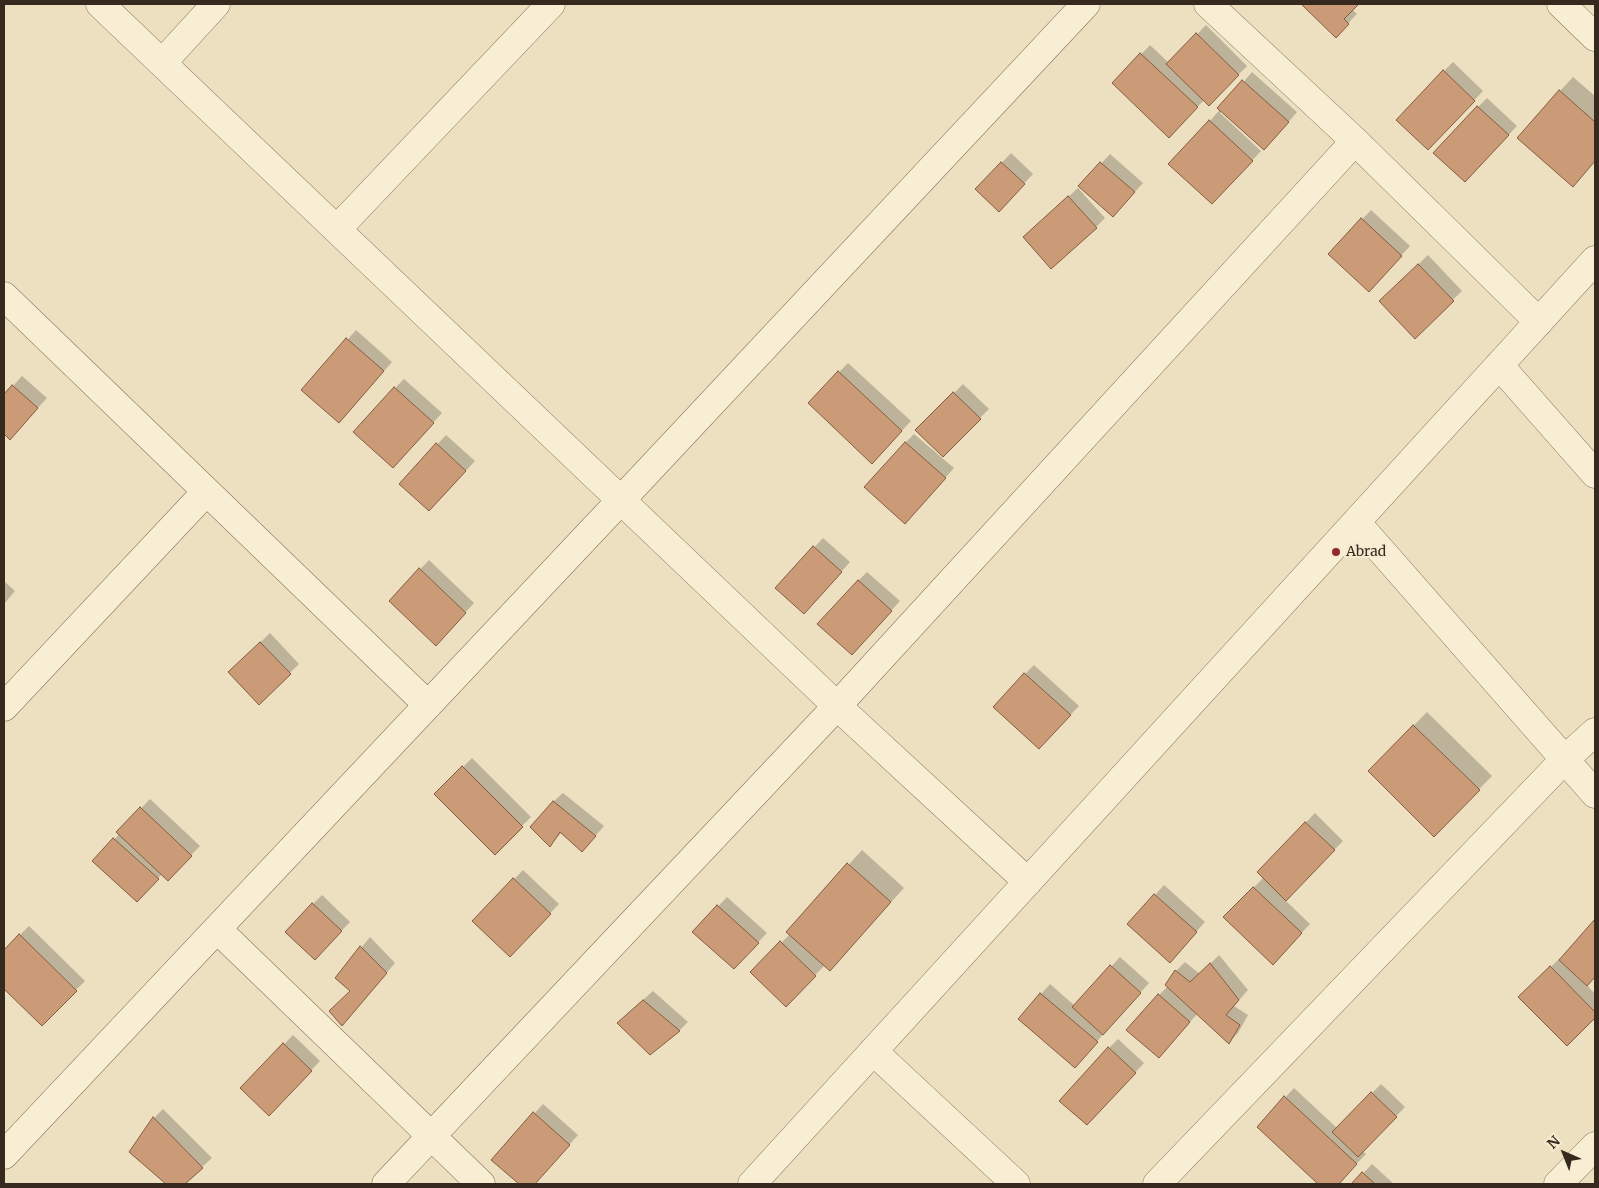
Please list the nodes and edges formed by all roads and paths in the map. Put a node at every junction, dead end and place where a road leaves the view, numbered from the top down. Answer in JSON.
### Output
{"nodes":[{"id":1,"x":100,"y":4,"type":"edge"},
{"id":2,"x":216,"y":4,"type":"edge"},
{"id":3,"x":551,"y":4,"type":"edge"},
{"id":4,"x":1086,"y":4,"type":"edge"},
{"id":5,"x":1208,"y":4,"type":"edge"},
{"id":6,"x":1561,"y":4,"type":"edge"},
{"id":7,"x":1595,"y":37,"type":"edge"},
{"id":8,"x":162,"y":62,"type":"junction"},
{"id":9,"x":1355,"y":141,"type":"junction"},
{"id":10,"x":337,"y":229,"type":"junction"},
{"id":11,"x":1595,"y":260,"type":"edge"},
{"id":12,"x":4,"y":296,"type":"edge"},
{"id":13,"x":1539,"y":322,"type":"junction"},
{"id":14,"x":1499,"y":365,"type":"junction"},
{"id":15,"x":1595,"y":474,"type":"edge"},
{"id":16,"x":206,"y":492,"type":"junction"},
{"id":17,"x":621,"y":500,"type":"junction"},
{"id":18,"x":1356,"y":522,"type":"junction"},
{"id":19,"x":428,"y":706,"type":"junction"},
{"id":20,"x":837,"y":706,"type":"junction"},
{"id":21,"x":4,"y":707,"type":"edge"},
{"id":22,"x":1595,"y":732,"type":"edge"},
{"id":23,"x":1565,"y":759,"type":"junction"},
{"id":24,"x":1595,"y":794,"type":"edge"},
{"id":25,"x":1028,"y":882,"type":"junction"},
{"id":26,"x":216,"y":929,"type":"junction"},
{"id":27,"x":873,"y":1051,"type":"junction"},
{"id":28,"x":432,"y":1136,"type":"junction"},
{"id":29,"x":1595,"y":1146,"type":"edge"},
{"id":30,"x":4,"y":1155,"type":"edge"},
{"id":31,"x":386,"y":1184,"type":"edge"},
{"id":32,"x":482,"y":1184,"type":"edge"},
{"id":33,"x":752,"y":1184,"type":"edge"},
{"id":34,"x":1016,"y":1184,"type":"edge"},
{"id":35,"x":1157,"y":1184,"type":"edge"},
{"id":36,"x":1558,"y":1184,"type":"edge"}],
"edges":[{"from":1,"to":8,"type":"street"},
{"from":2,"to":8,"type":"street"},
{"from":3,"to":10,"type":"street"},
{"from":4,"to":17,"type":"street"},
{"from":5,"to":9,"type":"street"},
{"from":6,"to":7,"type":"street"},
{"from":8,"to":10,"type":"street"},
{"from":9,"to":13,"type":"street"},
{"from":9,"to":20,"type":"street"},
{"from":10,"to":17,"type":"street"},
{"from":11,"to":13,"type":"street"},
{"from":12,"to":16,"type":"street"},
{"from":13,"to":14,"type":"street"},
{"from":14,"to":15,"type":"street"},
{"from":14,"to":18,"type":"street"},
{"from":16,"to":19,"type":"street"},
{"from":16,"to":21,"type":"street"},
{"from":17,"to":19,"type":"street"},
{"from":17,"to":20,"type":"street"},
{"from":18,"to":23,"type":"street"},
{"from":18,"to":25,"type":"street"},
{"from":19,"to":26,"type":"street"},
{"from":20,"to":25,"type":"street"},
{"from":20,"to":28,"type":"street"},
{"from":22,"to":23,"type":"street"},
{"from":23,"to":24,"type":"street"},
{"from":23,"to":35,"type":"street"},
{"from":25,"to":27,"type":"street"},
{"from":26,"to":28,"type":"street"},
{"from":26,"to":30,"type":"street"},
{"from":27,"to":33,"type":"street"},
{"from":27,"to":34,"type":"street"},
{"from":28,"to":31,"type":"street"},
{"from":28,"to":32,"type":"street"},
{"from":29,"to":36,"type":"street"}]}
